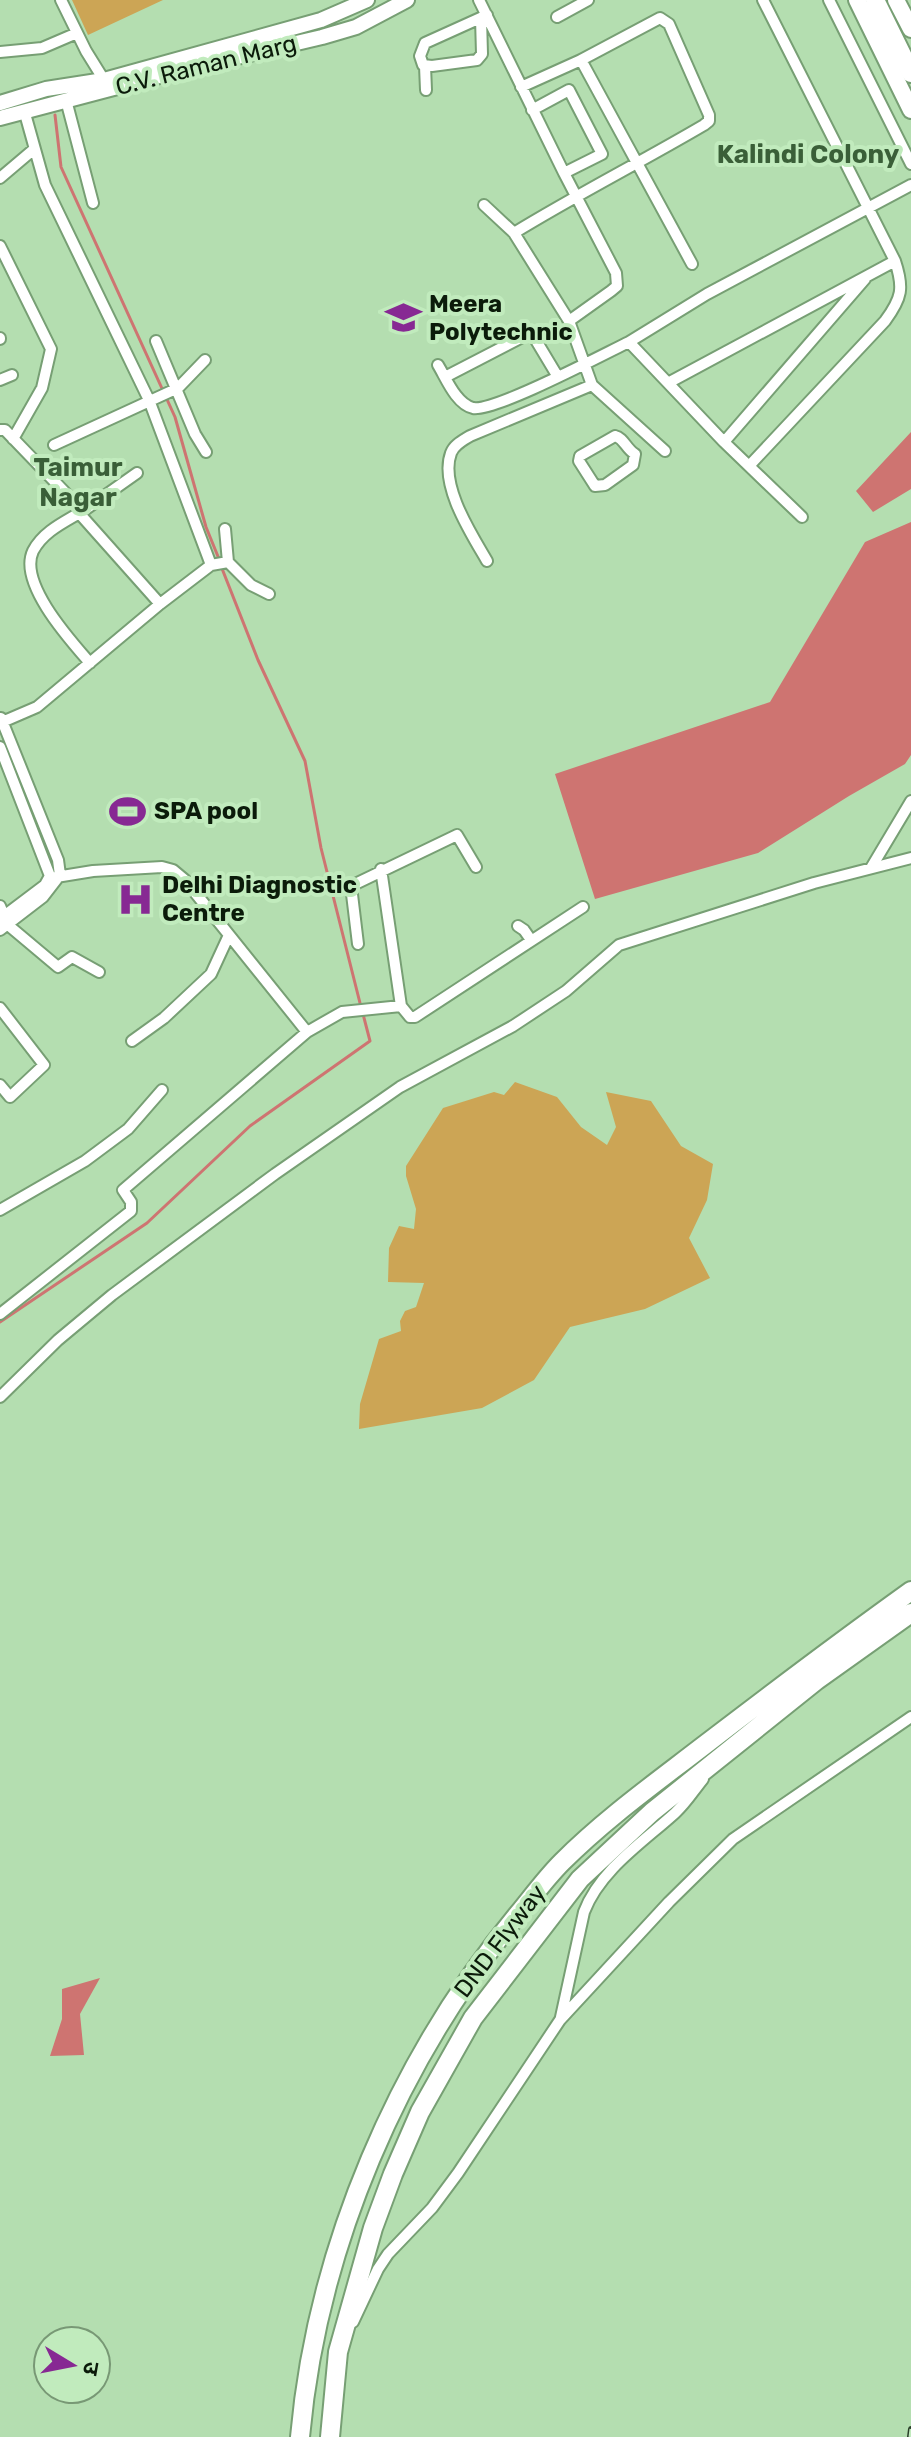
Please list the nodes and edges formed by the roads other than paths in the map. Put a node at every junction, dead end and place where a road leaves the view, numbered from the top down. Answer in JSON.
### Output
{"nodes":[{"id":1,"x":61,"y":0,"type":"edge"},
{"id":2,"x":367,"y":0,"type":"edge"},
{"id":3,"x":407,"y":0,"type":"edge"},
{"id":4,"x":479,"y":0,"type":"edge"},
{"id":5,"x":588,"y":0,"type":"edge"},
{"id":6,"x":763,"y":0,"type":"edge"},
{"id":7,"x":829,"y":0,"type":"edge"},
{"id":8,"x":887,"y":0,"type":"edge"},
{"id":9,"x":896,"y":0,"type":"edge"},
{"id":10,"x":866,"y":2,"type":"edge"},
{"id":11,"x":340,"y":8,"type":"edge"},
{"id":12,"x":484,"y":16,"type":"junction"},
{"id":13,"x":557,"y":17,"type":"dead end"},
{"id":14,"x":911,"y":29,"type":"edge"},
{"id":15,"x":344,"y":30,"type":"junction"},
{"id":16,"x":77,"y":33,"type":"junction"},
{"id":17,"x":911,"y":47,"type":"edge"},
{"id":18,"x":0,"y":52,"type":"edge"},
{"id":19,"x":581,"y":60,"type":"junction"},
{"id":20,"x":425,"y":66,"type":"junction"},
{"id":21,"x":911,"y":73,"type":"edge"},
{"id":22,"x":104,"y":80,"type":"junction"},
{"id":23,"x":521,"y":87,"type":"junction"},
{"id":24,"x":426,"y":90,"type":"dead end"},
{"id":25,"x":66,"y":100,"type":"junction"},
{"id":26,"x":0,"y":103,"type":"edge"},
{"id":27,"x":24,"y":110,"type":"junction"},
{"id":28,"x":532,"y":110,"type":"junction"},
{"id":29,"x":911,"y":110,"type":"edge"},
{"id":30,"x":0,"y":118,"type":"edge"},
{"id":31,"x":33,"y":150,"type":"junction"},
{"id":32,"x":636,"y":164,"type":"junction"},
{"id":33,"x":911,"y":164,"type":"edge"},
{"id":34,"x":564,"y":173,"type":"junction"},
{"id":35,"x":0,"y":178,"type":"edge"},
{"id":36,"x":911,"y":185,"type":"edge"},
{"id":37,"x":575,"y":196,"type":"junction"},
{"id":38,"x":93,"y":203,"type":"dead end"},
{"id":39,"x":484,"y":205,"type":"dead end"},
{"id":40,"x":868,"y":209,"type":"junction"},
{"id":41,"x":514,"y":233,"type":"junction"},
{"id":42,"x":0,"y":246,"type":"edge"},
{"id":43,"x":895,"y":261,"type":"junction"},
{"id":44,"x":692,"y":264,"type":"dead end"},
{"id":45,"x":869,"y":274,"type":"junction"},
{"id":46,"x":569,"y":321,"type":"junction"},
{"id":47,"x":156,"y":341,"type":"dead end"},
{"id":48,"x":629,"y":342,"type":"junction"},
{"id":49,"x":205,"y":360,"type":"dead end"},
{"id":50,"x":585,"y":364,"type":"junction"},
{"id":51,"x":438,"y":365,"type":"dead end"},
{"id":52,"x":12,"y":375,"type":"dead end"},
{"id":53,"x":445,"y":377,"type":"junction"},
{"id":54,"x":558,"y":377,"type":"junction"},
{"id":55,"x":0,"y":380,"type":"edge"},
{"id":56,"x":668,"y":383,"type":"junction"},
{"id":57,"x":592,"y":385,"type":"junction"},
{"id":58,"x":164,"y":394,"type":"junction"},
{"id":59,"x":0,"y":430,"type":"edge"},
{"id":60,"x":13,"y":439,"type":"junction"},
{"id":61,"x":724,"y":442,"type":"junction"},
{"id":62,"x":656,"y":443,"type":"junction"},
{"id":63,"x":54,"y":445,"type":"dead end"},
{"id":64,"x":665,"y":451,"type":"dead end"},
{"id":65,"x":206,"y":452,"type":"dead end"},
{"id":66,"x":635,"y":454,"type":"junction"},
{"id":67,"x":749,"y":466,"type":"junction"},
{"id":68,"x":137,"y":473,"type":"dead end"},
{"id":69,"x":81,"y":512,"type":"junction"},
{"id":70,"x":802,"y":517,"type":"dead end"},
{"id":71,"x":225,"y":529,"type":"dead end"},
{"id":72,"x":487,"y":561,"type":"dead end"},
{"id":73,"x":219,"y":564,"type":"junction"},
{"id":74,"x":269,"y":594,"type":"dead end"},
{"id":75,"x":160,"y":604,"type":"junction"},
{"id":76,"x":90,"y":663,"type":"junction"},
{"id":77,"x":1,"y":721,"type":"edge"},
{"id":78,"x":0,"y":747,"type":"edge"},
{"id":79,"x":911,"y":801,"type":"edge"},
{"id":80,"x":911,"y":858,"type":"edge"},
{"id":81,"x":476,"y":867,"type":"dead end"},
{"id":82,"x":871,"y":868,"type":"junction"},
{"id":83,"x":381,"y":869,"type":"junction"},
{"id":84,"x":54,"y":878,"type":"junction"},
{"id":85,"x":583,"y":907,"type":"dead end"},
{"id":86,"x":2,"y":919,"type":"edge"},
{"id":87,"x":518,"y":926,"type":"dead end"},
{"id":88,"x":229,"y":935,"type":"junction"},
{"id":89,"x":531,"y":940,"type":"junction"},
{"id":90,"x":358,"y":944,"type":"dead end"},
{"id":91,"x":99,"y":972,"type":"dead end"},
{"id":92,"x":401,"y":1006,"type":"junction"},
{"id":93,"x":0,"y":1008,"type":"edge"},
{"id":94,"x":307,"y":1032,"type":"junction"},
{"id":95,"x":132,"y":1041,"type":"dead end"},
{"id":96,"x":0,"y":1085,"type":"edge"},
{"id":97,"x":162,"y":1090,"type":"dead end"},
{"id":98,"x":0,"y":1210,"type":"edge"},
{"id":99,"x":0,"y":1314,"type":"edge"},
{"id":100,"x":0,"y":1397,"type":"edge"},
{"id":101,"x":911,"y":1591,"type":"edge"},
{"id":102,"x":911,"y":1613,"type":"edge"},
{"id":103,"x":911,"y":1717,"type":"edge"},
{"id":104,"x":716,"y":1762,"type":"junction"},
{"id":105,"x":560,"y":2020,"type":"junction"},
{"id":106,"x":342,"y":2338,"type":"junction"},
{"id":107,"x":300,"y":2437,"type":"edge"},
{"id":108,"x":330,"y":2437,"type":"edge"}],
"edges":[{"from":1,"to":16,"type":"street"},
{"from":2,"to":11,"type":"main road","name":"C.V. Raman Marg"},
{"from":3,"to":15,"type":"main road","name":"C.V. Raman Marg"},
{"from":4,"to":12,"type":"street"},
{"from":5,"to":13,"type":"street"},
{"from":6,"to":40,"type":"street"},
{"from":7,"to":33,"type":"street"},
{"from":8,"to":17,"type":"highway"},
{"from":9,"to":14,"type":"main road"},
{"from":10,"to":21,"type":"highway"},
{"from":10,"to":29,"type":"main road"},
{"from":11,"to":15,"type":"main road"},
{"from":11,"to":22,"type":"main road","name":"C.V. Raman Marg"},
{"from":12,"to":20,"type":"street"},
{"from":12,"to":20,"type":"street"},
{"from":12,"to":23,"type":"street"},
{"from":15,"to":25,"type":"main road","name":"C.V. Raman Marg"},
{"from":16,"to":18,"type":"street"},
{"from":16,"to":22,"type":"street"},
{"from":19,"to":23,"type":"street"},
{"from":19,"to":32,"type":"street"},
{"from":19,"to":32,"type":"street"},
{"from":20,"to":24,"type":"street"},
{"from":22,"to":26,"type":"main road","name":"C.V. Raman Marg"},
{"from":23,"to":28,"type":"street"},
{"from":25,"to":27,"type":"main road","name":"C.V. Raman Marg"},
{"from":25,"to":38,"type":"street"},
{"from":27,"to":30,"type":"main road","name":"C.V. Raman Marg"},
{"from":27,"to":31,"type":"street"},
{"from":28,"to":34,"type":"street"},
{"from":28,"to":34,"type":"street"},
{"from":31,"to":35,"type":"street"},
{"from":31,"to":58,"type":"street"},
{"from":32,"to":37,"type":"street"},
{"from":32,"to":44,"type":"street"},
{"from":34,"to":37,"type":"street"},
{"from":36,"to":40,"type":"street"},
{"from":37,"to":41,"type":"street"},
{"from":37,"to":46,"type":"street"},
{"from":39,"to":41,"type":"street"},
{"from":40,"to":43,"type":"street"},
{"from":40,"to":48,"type":"street"},
{"from":41,"to":46,"type":"street"},
{"from":42,"to":60,"type":"street"},
{"from":43,"to":45,"type":"street"},
{"from":43,"to":67,"type":"street"},
{"from":45,"to":56,"type":"street"},
{"from":45,"to":61,"type":"street"},
{"from":46,"to":50,"type":"street"},
{"from":47,"to":58,"type":"street"},
{"from":48,"to":50,"type":"street"},
{"from":48,"to":56,"type":"street"},
{"from":49,"to":58,"type":"street"},
{"from":50,"to":54,"type":"street"},
{"from":50,"to":57,"type":"street"},
{"from":51,"to":53,"type":"street"},
{"from":52,"to":55,"type":"street"},
{"from":53,"to":54,"type":"street"},
{"from":53,"to":54,"type":"street"},
{"from":56,"to":61,"type":"street"},
{"from":57,"to":62,"type":"street"},
{"from":57,"to":72,"type":"street"},
{"from":58,"to":63,"type":"street"},
{"from":58,"to":65,"type":"street"},
{"from":58,"to":73,"type":"street"},
{"from":59,"to":60,"type":"street"},
{"from":60,"to":69,"type":"street"},
{"from":61,"to":67,"type":"street"},
{"from":62,"to":64,"type":"street"},
{"from":62,"to":66,"type":"street"},
{"from":66,"to":66,"type":"street"},
{"from":67,"to":70,"type":"street"},
{"from":68,"to":69,"type":"street"},
{"from":69,"to":75,"type":"street"},
{"from":69,"to":76,"type":"street"},
{"from":71,"to":73,"type":"street"},
{"from":73,"to":74,"type":"street"},
{"from":73,"to":75,"type":"street"},
{"from":75,"to":76,"type":"street"},
{"from":76,"to":77,"type":"street"},
{"from":77,"to":84,"type":"street"},
{"from":78,"to":84,"type":"street"},
{"from":79,"to":82,"type":"street"},
{"from":80,"to":82,"type":"street"},
{"from":81,"to":83,"type":"street"},
{"from":82,"to":100,"type":"street"},
{"from":83,"to":90,"type":"street"},
{"from":83,"to":92,"type":"street"},
{"from":84,"to":86,"type":"street"},
{"from":84,"to":88,"type":"street"},
{"from":85,"to":89,"type":"street"},
{"from":86,"to":91,"type":"street"},
{"from":87,"to":89,"type":"street"},
{"from":88,"to":94,"type":"street"},
{"from":88,"to":95,"type":"street"},
{"from":89,"to":92,"type":"street"},
{"from":92,"to":94,"type":"street"},
{"from":93,"to":96,"type":"street"},
{"from":94,"to":99,"type":"street"},
{"from":97,"to":98,"type":"street"},
{"from":101,"to":107,"type":"highway","name":"DND Flyway"},
{"from":102,"to":104,"type":"highway","name":"DND Flyway"},
{"from":103,"to":105,"type":"street"},
{"from":104,"to":105,"type":"street"},
{"from":104,"to":106,"type":"highway","name":"DND Flyway"},
{"from":105,"to":106,"type":"street"},
{"from":106,"to":108,"type":"highway","name":"DND Flyway"}]}
